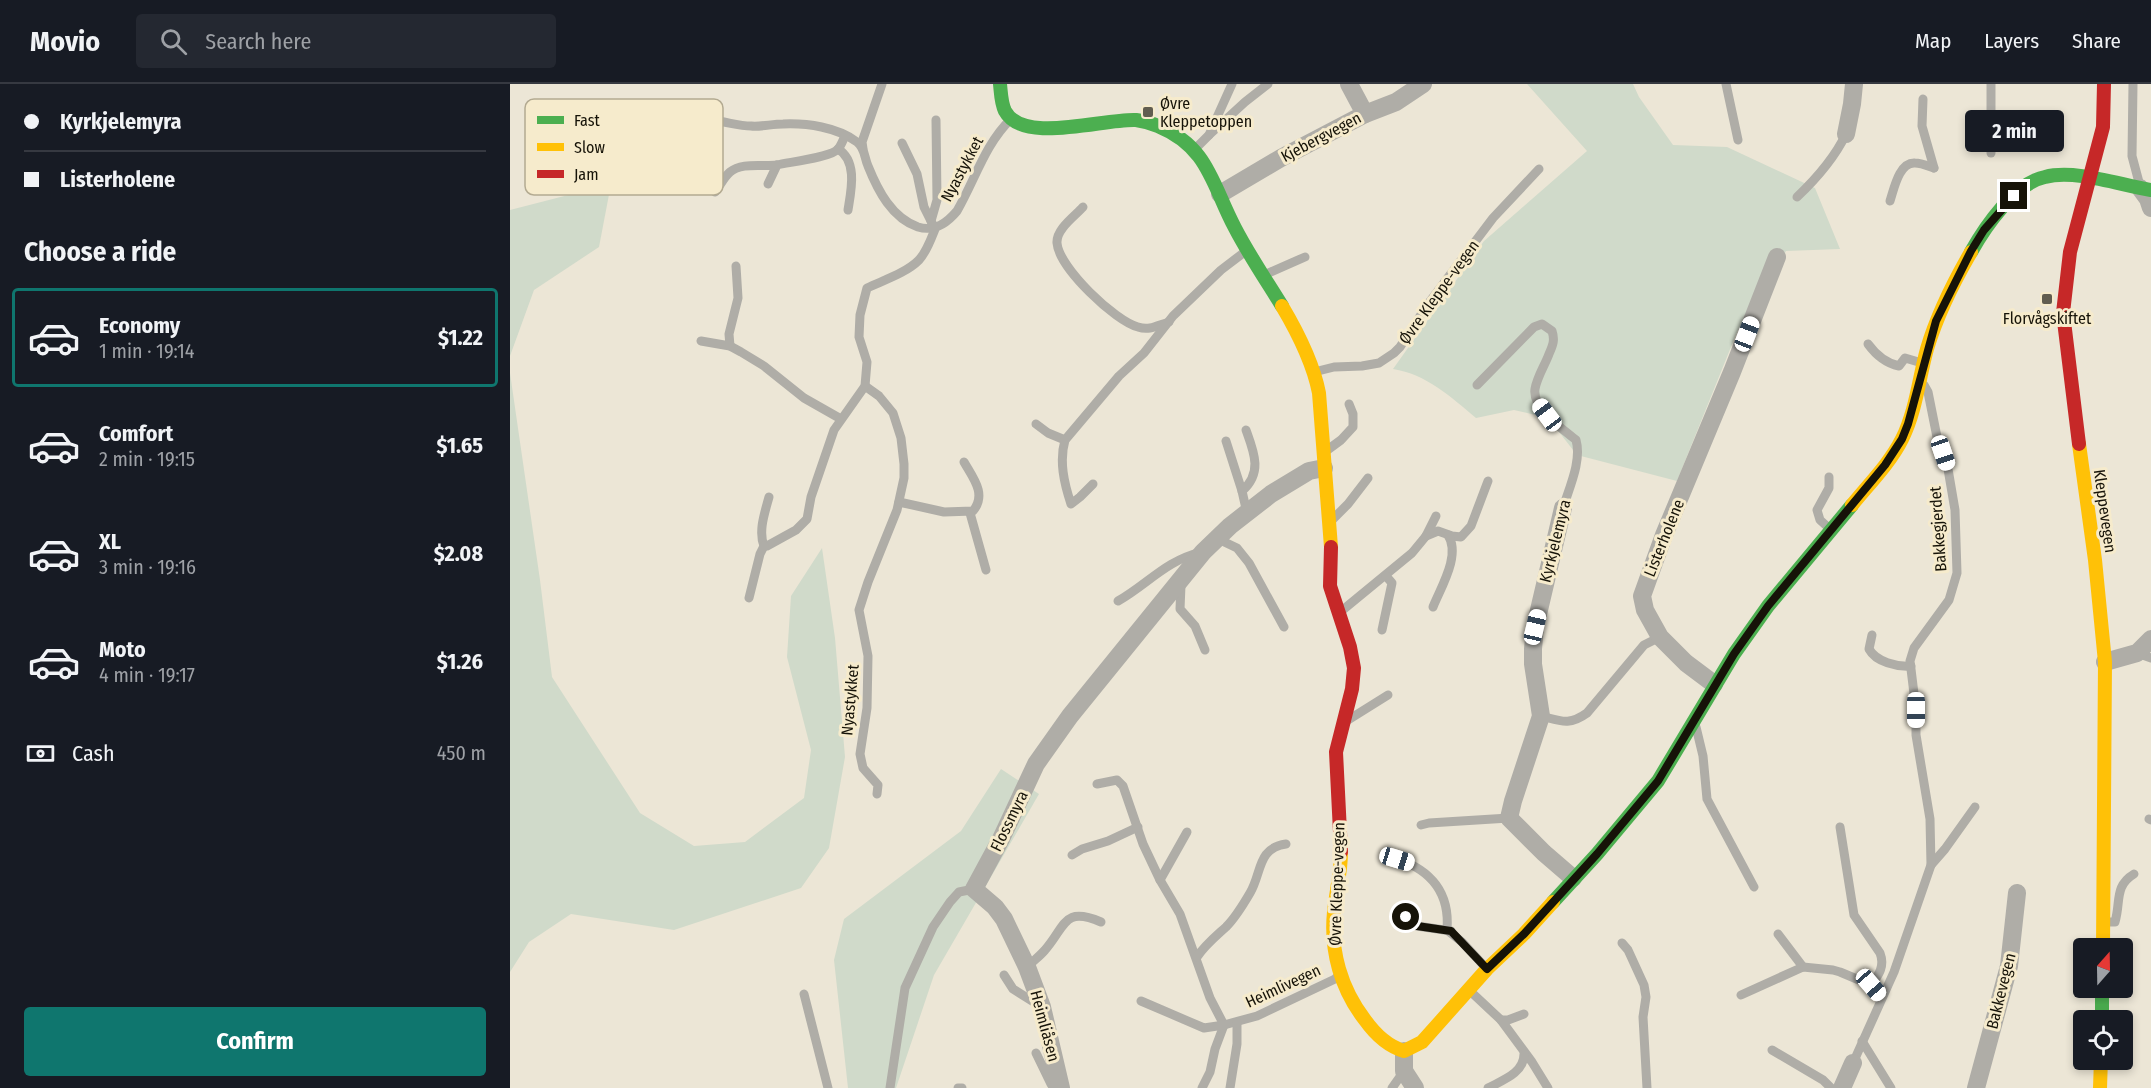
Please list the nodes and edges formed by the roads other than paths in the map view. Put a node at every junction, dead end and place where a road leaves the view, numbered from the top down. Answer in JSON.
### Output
{"nodes":[{"id":1,"x":882,"y":84,"type":"edge"},
{"id":2,"x":1000,"y":84,"type":"edge"},
{"id":3,"x":1232,"y":84,"type":"edge"},
{"id":4,"x":1268,"y":84,"type":"edge"},
{"id":5,"x":1349,"y":84,"type":"edge"},
{"id":6,"x":1424,"y":84,"type":"edge"},
{"id":7,"x":1726,"y":84,"type":"edge"},
{"id":8,"x":1854,"y":84,"type":"edge"},
{"id":9,"x":1990,"y":84,"type":"edge"},
{"id":10,"x":2104,"y":84,"type":"edge"},
{"id":11,"x":2133,"y":84,"type":"edge"},
{"id":12,"x":1923,"y":99,"type":"dead end"},
{"id":13,"x":1365,"y":114,"type":"junction"},
{"id":14,"x":1011,"y":119,"type":"junction"},
{"id":15,"x":936,"y":120,"type":"dead end"},
{"id":16,"x":723,"y":123,"type":"edge"},
{"id":17,"x":1846,"y":134,"type":"joint"},
{"id":18,"x":1209,"y":135,"type":"junction"},
{"id":19,"x":844,"y":136,"type":"junction"},
{"id":20,"x":1738,"y":140,"type":"dead end"},
{"id":21,"x":902,"y":143,"type":"dead end"},
{"id":22,"x":838,"y":149,"type":"junction"},
{"id":23,"x":863,"y":149,"type":"junction"},
{"id":24,"x":1195,"y":149,"type":"junction"},
{"id":25,"x":1991,"y":153,"type":"dead end"},
{"id":26,"x":777,"y":165,"type":"junction"},
{"id":27,"x":1539,"y":169,"type":"dead end"},
{"id":28,"x":2089,"y":179,"type":"junction"},
{"id":29,"x":723,"y":180,"type":"edge"},
{"id":30,"x":768,"y":184,"type":"dead end"},
{"id":31,"x":2146,"y":189,"type":"edge"},
{"id":32,"x":1220,"y":194,"type":"junction"},
{"id":33,"x":1797,"y":198,"type":"dead end"},
{"id":34,"x":1890,"y":201,"type":"dead end"},
{"id":35,"x":1083,"y":207,"type":"dead end"},
{"id":36,"x":2151,"y":208,"type":"edge"},
{"id":37,"x":848,"y":210,"type":"dead end"},
{"id":38,"x":933,"y":225,"type":"junction"},
{"id":39,"x":1247,"y":250,"type":"junction"},
{"id":40,"x":1305,"y":257,"type":"dead end"},
{"id":41,"x":1778,"y":257,"type":"dead end"},
{"id":42,"x":735,"y":266,"type":"dead end"},
{"id":43,"x":1263,"y":275,"type":"junction"},
{"id":44,"x":1169,"y":322,"type":"junction"},
{"id":45,"x":701,"y":341,"type":"dead end"},
{"id":46,"x":1868,"y":344,"type":"dead end"},
{"id":47,"x":730,"y":346,"type":"junction"},
{"id":48,"x":1924,"y":364,"type":"junction"},
{"id":49,"x":1314,"y":372,"type":"junction"},
{"id":50,"x":1920,"y":382,"type":"junction"},
{"id":51,"x":865,"y":386,"type":"junction"},
{"id":52,"x":1477,"y":386,"type":"dead end"},
{"id":53,"x":1349,"y":404,"type":"dead end"},
{"id":54,"x":841,"y":419,"type":"junction"},
{"id":55,"x":1036,"y":424,"type":"dead end"},
{"id":56,"x":1246,"y":430,"type":"dead end"},
{"id":57,"x":1065,"y":440,"type":"junction"},
{"id":58,"x":1226,"y":441,"type":"dead end"},
{"id":59,"x":1324,"y":460,"type":"junction"},
{"id":60,"x":964,"y":462,"type":"dead end"},
{"id":61,"x":1829,"y":477,"type":"dead end"},
{"id":62,"x":1368,"y":478,"type":"dead end"},
{"id":63,"x":1488,"y":480,"type":"dead end"},
{"id":64,"x":1093,"y":484,"type":"dead end"},
{"id":65,"x":1242,"y":491,"type":"junction"},
{"id":66,"x":769,"y":497,"type":"dead end"},
{"id":67,"x":898,"y":502,"type":"junction"},
{"id":68,"x":1563,"y":508,"type":"joint"},
{"id":69,"x":970,"y":513,"type":"junction"},
{"id":70,"x":1246,"y":513,"type":"junction"},
{"id":71,"x":1436,"y":516,"type":"dead end"},
{"id":72,"x":1329,"y":522,"type":"junction"},
{"id":73,"x":1830,"y":530,"type":"junction"},
{"id":74,"x":1448,"y":535,"type":"junction"},
{"id":75,"x":1426,"y":536,"type":"junction"},
{"id":76,"x":1216,"y":538,"type":"junction"},
{"id":77,"x":764,"y":546,"type":"junction"},
{"id":78,"x":1203,"y":552,"type":"junction"},
{"id":79,"x":986,"y":570,"type":"dead end"},
{"id":80,"x":1185,"y":574,"type":"junction"},
{"id":81,"x":1386,"y":576,"type":"junction"},
{"id":82,"x":749,"y":598,"type":"dead end"},
{"id":83,"x":1118,"y":601,"type":"dead end"},
{"id":84,"x":1433,"y":607,"type":"dead end"},
{"id":85,"x":1337,"y":614,"type":"junction"},
{"id":86,"x":1284,"y":627,"type":"dead end"},
{"id":87,"x":1382,"y":630,"type":"dead end"},
{"id":88,"x":1872,"y":635,"type":"dead end"},
{"id":89,"x":1660,"y":638,"type":"junction"},
{"id":90,"x":2151,"y":639,"type":"edge"},
{"id":91,"x":1205,"y":650,"type":"dead end"},
{"id":92,"x":2144,"y":655,"type":"edge"},
{"id":93,"x":2105,"y":662,"type":"junction"},
{"id":94,"x":1911,"y":666,"type":"junction"},
{"id":95,"x":1714,"y":684,"type":"junction"},
{"id":96,"x":1389,"y":695,"type":"dead end"},
{"id":97,"x":1541,"y":716,"type":"junction"},
{"id":98,"x":1343,"y":722,"type":"junction"},
{"id":99,"x":1692,"y":724,"type":"junction"},
{"id":100,"x":1097,"y":784,"type":"dead end"},
{"id":101,"x":877,"y":794,"type":"dead end"},
{"id":102,"x":1975,"y":807,"type":"dead end"},
{"id":103,"x":1509,"y":818,"type":"junction"},
{"id":104,"x":1421,"y":825,"type":"dead end"},
{"id":105,"x":1138,"y":826,"type":"junction"},
{"id":106,"x":1840,"y":827,"type":"dead end"},
{"id":107,"x":1186,"y":832,"type":"dead end"},
{"id":108,"x":1286,"y":844,"type":"dead end"},
{"id":109,"x":1072,"y":855,"type":"dead end"},
{"id":110,"x":1397,"y":859,"type":"dead end"},
{"id":111,"x":1931,"y":865,"type":"junction"},
{"id":112,"x":2134,"y":874,"type":"dead end"},
{"id":113,"x":1573,"y":878,"type":"junction"},
{"id":114,"x":1160,"y":880,"type":"junction"},
{"id":115,"x":1754,"y":887,"type":"dead end"},
{"id":116,"x":974,"y":889,"type":"junction"},
{"id":117,"x":2017,"y":894,"type":"dead end"},
{"id":118,"x":1406,"y":917,"type":"dead end"},
{"id":119,"x":1101,"y":922,"type":"dead end"},
{"id":120,"x":2104,"y":922,"type":"junction"},
{"id":121,"x":1451,"y":931,"type":"junction"},
{"id":122,"x":1778,"y":934,"type":"dead end"},
{"id":123,"x":2103,"y":938,"type":"edge"},
{"id":124,"x":1622,"y":943,"type":"dead end"},
{"id":125,"x":1197,"y":957,"type":"junction"},
{"id":126,"x":1027,"y":967,"type":"junction"},
{"id":127,"x":1803,"y":967,"type":"junction"},
{"id":128,"x":1487,"y":969,"type":"junction"},
{"id":129,"x":1340,"y":974,"type":"junction"},
{"id":130,"x":1004,"y":975,"type":"dead end"},
{"id":131,"x":1871,"y":985,"type":"junction"},
{"id":132,"x":1468,"y":989,"type":"junction"},
{"id":133,"x":804,"y":994,"type":"dead end"},
{"id":134,"x":1741,"y":995,"type":"dead end"},
{"id":135,"x":1881,"y":997,"type":"junction"},
{"id":136,"x":1141,"y":1001,"type":"dead end"},
{"id":137,"x":1042,"y":1007,"type":"junction"},
{"id":138,"x":1524,"y":1014,"type":"dead end"},
{"id":139,"x":1501,"y":1020,"type":"junction"},
{"id":140,"x":1237,"y":1023,"type":"junction"},
{"id":141,"x":1224,"y":1025,"type":"junction"},
{"id":142,"x":1863,"y":1041,"type":"junction"},
{"id":143,"x":1772,"y":1050,"type":"dead end"},
{"id":144,"x":1404,"y":1051,"type":"junction"},
{"id":145,"x":1036,"y":1053,"type":"dead end"},
{"id":146,"x":1524,"y":1054,"type":"junction"},
{"id":147,"x":1853,"y":1063,"type":"joint"},
{"id":148,"x":2101,"y":1070,"type":"edge"},
{"id":149,"x":1404,"y":1071,"type":"junction"},
{"id":150,"x":1061,"y":1087,"type":"edge"},
{"id":151,"x":828,"y":1088,"type":"edge"},
{"id":152,"x":890,"y":1088,"type":"edge"},
{"id":153,"x":1202,"y":1088,"type":"edge"},
{"id":154,"x":1230,"y":1088,"type":"edge"},
{"id":155,"x":1392,"y":1088,"type":"edge"},
{"id":156,"x":1415,"y":1088,"type":"edge"},
{"id":157,"x":1488,"y":1088,"type":"edge"},
{"id":158,"x":1548,"y":1088,"type":"edge"},
{"id":159,"x":1647,"y":1088,"type":"edge"},
{"id":160,"x":1831,"y":1088,"type":"edge"},
{"id":161,"x":1842,"y":1088,"type":"edge"},
{"id":162,"x":1891,"y":1088,"type":"edge"},
{"id":163,"x":1977,"y":1088,"type":"edge"},
{"id":164,"x":2100,"y":1088,"type":"edge"}],
"edges":[{"from":1,"to":23,"type":"lane"},
{"from":2,"to":14,"type":"street"},
{"from":3,"to":18,"type":"lane"},
{"from":4,"to":18,"type":"lane"},
{"from":5,"to":13,"type":"street"},
{"from":6,"to":13,"type":"street","name":"Kjebergvegen"},
{"from":7,"to":20,"type":"lane"},
{"from":8,"to":17,"type":"street"},
{"from":9,"to":25,"type":"lane"},
{"from":10,"to":28,"type":"street","name":"Kleppevegen"},
{"from":11,"to":31,"type":"lane"},
{"from":12,"to":34,"type":"lane"},
{"from":13,"to":32,"type":"street","name":"Kjebergvegen"},
{"from":14,"to":24,"type":"street","name":"Øvre Kleppe-vegen"},
{"from":14,"to":38,"type":"lane","name":"Nyastykket"},
{"from":15,"to":38,"type":"lane","name":"Nyastykket"},
{"from":16,"to":19,"type":"lane"},
{"from":17,"to":33,"type":"lane"},
{"from":18,"to":24,"type":"lane"},
{"from":19,"to":22,"type":"lane"},
{"from":19,"to":23,"type":"lane"},
{"from":21,"to":38,"type":"lane","name":"Nyastykket"},
{"from":22,"to":26,"type":"lane"},
{"from":22,"to":37,"type":"lane"},
{"from":23,"to":38,"type":"lane"},
{"from":24,"to":32,"type":"street","name":"Øvre Kleppe-vegen"},
{"from":26,"to":29,"type":"lane"},
{"from":26,"to":30,"type":"lane"},
{"from":27,"to":49,"type":"lane","name":"Øvre Kleppe-vegen"},
{"from":28,"to":31,"type":"street"},
{"from":28,"to":48,"type":"street"},
{"from":28,"to":93,"type":"street","name":"Kleppevegen"},
{"from":31,"to":36,"type":"street"},
{"from":32,"to":39,"type":"street","name":"Øvre Kleppe-vegen"},
{"from":35,"to":44,"type":"lane"},
{"from":38,"to":51,"type":"lane","name":"Nyastykket"},
{"from":39,"to":43,"type":"street","name":"Øvre Kleppe-vegen"},
{"from":39,"to":44,"type":"lane"},
{"from":40,"to":43,"type":"lane"},
{"from":41,"to":89,"type":"street","name":"Listerholene"},
{"from":42,"to":47,"type":"lane"},
{"from":43,"to":49,"type":"street","name":"Øvre Kleppe-vegen"},
{"from":44,"to":57,"type":"lane"},
{"from":45,"to":47,"type":"lane"},
{"from":46,"to":48,"type":"lane"},
{"from":47,"to":54,"type":"lane"},
{"from":48,"to":50,"type":"street"},
{"from":49,"to":59,"type":"street","name":"Øvre Kleppe-vegen"},
{"from":50,"to":73,"type":"street"},
{"from":50,"to":94,"type":"lane","name":"Bakkegjerdet"},
{"from":51,"to":54,"type":"lane"},
{"from":51,"to":67,"type":"lane","name":"Nyastykket"},
{"from":52,"to":68,"type":"lane","name":"Kyrkjelemyra"},
{"from":53,"to":59,"type":"lane"},
{"from":54,"to":77,"type":"lane"},
{"from":55,"to":57,"type":"lane"},
{"from":56,"to":65,"type":"lane"},
{"from":57,"to":64,"type":"lane"},
{"from":58,"to":65,"type":"lane"},
{"from":59,"to":70,"type":"street","name":"Flossmyra"},
{"from":59,"to":72,"type":"street","name":"Øvre Kleppe-vegen"},
{"from":60,"to":69,"type":"lane"},
{"from":61,"to":73,"type":"lane"},
{"from":62,"to":72,"type":"lane"},
{"from":63,"to":74,"type":"lane"},
{"from":65,"to":70,"type":"lane"},
{"from":66,"to":77,"type":"lane"},
{"from":67,"to":69,"type":"lane"},
{"from":67,"to":101,"type":"lane","name":"Nyastykket"},
{"from":68,"to":97,"type":"street","name":"Kyrkjelemyra"},
{"from":69,"to":79,"type":"lane"},
{"from":70,"to":76,"type":"street","name":"Flossmyra"},
{"from":71,"to":75,"type":"lane"},
{"from":72,"to":85,"type":"street","name":"Øvre Kleppe-vegen"},
{"from":73,"to":95,"type":"street"},
{"from":74,"to":75,"type":"lane"},
{"from":74,"to":84,"type":"lane"},
{"from":75,"to":81,"type":"lane"},
{"from":76,"to":78,"type":"street","name":"Flossmyra"},
{"from":76,"to":86,"type":"lane"},
{"from":77,"to":82,"type":"lane"},
{"from":78,"to":80,"type":"street","name":"Flossmyra"},
{"from":78,"to":83,"type":"lane","name":"Flossmyra"},
{"from":80,"to":91,"type":"lane","name":"Flossmyra"},
{"from":80,"to":116,"type":"street","name":"Flossmyra"},
{"from":81,"to":85,"type":"lane"},
{"from":81,"to":87,"type":"lane"},
{"from":85,"to":98,"type":"street","name":"Øvre Kleppe-vegen"},
{"from":88,"to":94,"type":"lane"},
{"from":89,"to":95,"type":"street","name":"Listerholene"},
{"from":89,"to":97,"type":"lane"},
{"from":90,"to":92,"type":"street"},
{"from":92,"to":93,"type":"street"},
{"from":93,"to":120,"type":"street","name":"Kleppevegen"},
{"from":94,"to":111,"type":"lane","name":"Bakkegjerdet"},
{"from":95,"to":99,"type":"street"},
{"from":96,"to":98,"type":"lane"},
{"from":97,"to":103,"type":"street","name":"Kyrkjelemyra"},
{"from":98,"to":129,"type":"street","name":"Øvre Kleppe-vegen"},
{"from":99,"to":113,"type":"street"},
{"from":99,"to":115,"type":"lane"},
{"from":100,"to":105,"type":"lane"},
{"from":102,"to":111,"type":"lane"},
{"from":103,"to":104,"type":"lane"},
{"from":103,"to":113,"type":"street"},
{"from":105,"to":109,"type":"lane"},
{"from":105,"to":114,"type":"lane"},
{"from":106,"to":131,"type":"lane"},
{"from":107,"to":114,"type":"lane"},
{"from":108,"to":125,"type":"lane"},
{"from":110,"to":121,"type":"lane"},
{"from":111,"to":135,"type":"lane"},
{"from":112,"to":120,"type":"lane"},
{"from":113,"to":128,"type":"street"},
{"from":114,"to":125,"type":"lane"},
{"from":116,"to":126,"type":"street","name":"Heimliåsen"},
{"from":116,"to":152,"type":"lane"},
{"from":117,"to":163,"type":"street","name":"Bakkevegen"},
{"from":118,"to":121,"type":"lane"},
{"from":119,"to":126,"type":"lane"},
{"from":120,"to":123,"type":"street","name":"Kleppevegen"},
{"from":121,"to":128,"type":"lane"},
{"from":122,"to":127,"type":"lane"},
{"from":124,"to":159,"type":"lane"},
{"from":125,"to":141,"type":"lane"},
{"from":126,"to":137,"type":"street","name":"Heimliåsen"},
{"from":127,"to":131,"type":"lane"},
{"from":127,"to":134,"type":"lane"},
{"from":128,"to":132,"type":"street"},
{"from":129,"to":140,"type":"lane","name":"Heimlivegen"},
{"from":129,"to":144,"type":"street","name":"Øvre Kleppe-vegen"},
{"from":130,"to":137,"type":"lane"},
{"from":131,"to":135,"type":"lane"},
{"from":132,"to":139,"type":"lane"},
{"from":132,"to":144,"type":"street"},
{"from":133,"to":151,"type":"lane"},
{"from":135,"to":142,"type":"lane"},
{"from":136,"to":141,"type":"lane","name":"Heimlivegen"},
{"from":137,"to":150,"type":"street","name":"Heimliåsen"},
{"from":138,"to":139,"type":"lane"},
{"from":139,"to":146,"type":"lane"},
{"from":140,"to":141,"type":"lane","name":"Heimlivegen"},
{"from":140,"to":154,"type":"lane","name":"Heimlivegen"},
{"from":141,"to":153,"type":"lane"},
{"from":142,"to":147,"type":"lane"},
{"from":142,"to":162,"type":"lane"},
{"from":143,"to":160,"type":"lane"},
{"from":144,"to":149,"type":"street"},
{"from":145,"to":150,"type":"lane","name":"Heimliåsen"},
{"from":146,"to":157,"type":"lane"},
{"from":146,"to":158,"type":"lane"},
{"from":147,"to":161,"type":"street"},
{"from":148,"to":164,"type":"street"},
{"from":149,"to":155,"type":"lane"},
{"from":149,"to":156,"type":"street"}]}
